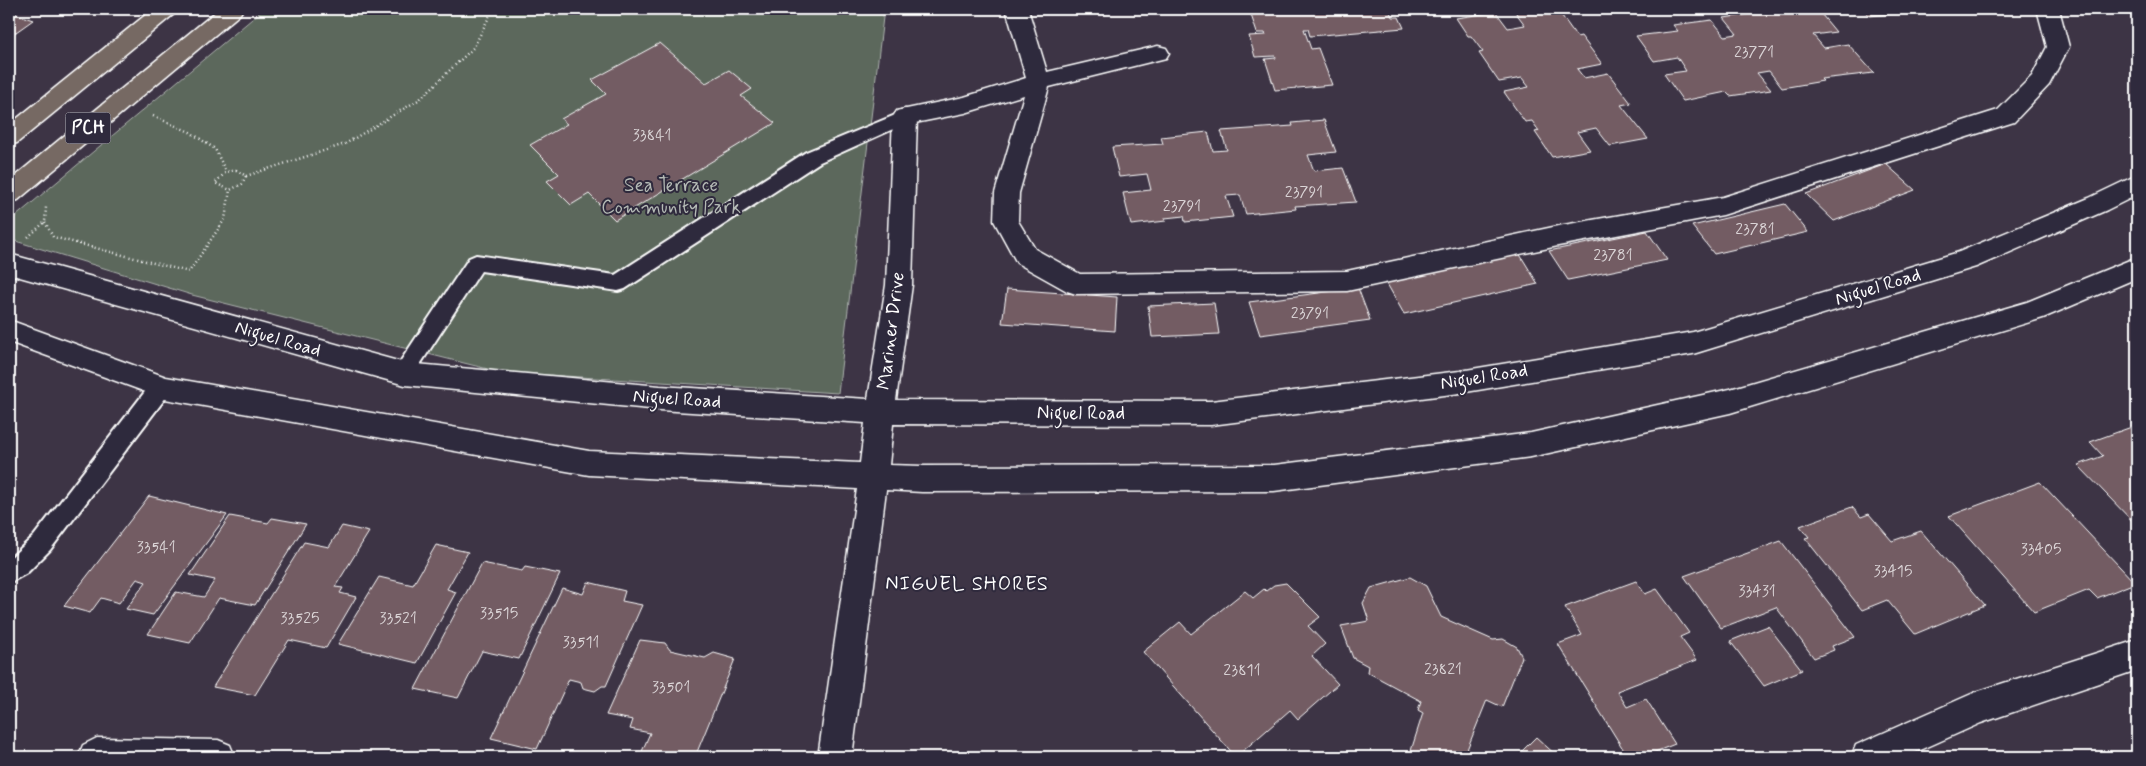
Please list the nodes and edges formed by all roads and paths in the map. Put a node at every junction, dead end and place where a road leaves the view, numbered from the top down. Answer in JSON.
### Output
{"nodes":[{"id":1,"x":166,"y":9,"type":"edge"},
{"id":2,"x":232,"y":9,"type":"edge"},
{"id":3,"x":493,"y":9,"type":"edge"},
{"id":4,"x":1017,"y":9,"type":"edge"},
{"id":5,"x":2048,"y":9,"type":"edge"},
{"id":6,"x":1158,"y":52,"type":"dead end"},
{"id":7,"x":1039,"y":82,"type":"junction"},
{"id":8,"x":146,"y":113,"type":"dead end"},
{"id":9,"x":905,"y":117,"type":"junction"},
{"id":10,"x":9,"y":137,"type":"edge"},
{"id":11,"x":226,"y":172,"type":"junction"},
{"id":12,"x":246,"y":176,"type":"junction"},
{"id":13,"x":2137,"y":184,"type":"edge"},
{"id":14,"x":230,"y":190,"type":"junction"},
{"id":15,"x":9,"y":194,"type":"edge"},
{"id":16,"x":52,"y":201,"type":"dead end"},
{"id":17,"x":45,"y":222,"type":"junction"},
{"id":18,"x":23,"y":241,"type":"dead end"},
{"id":19,"x":9,"y":264,"type":"edge"},
{"id":20,"x":2137,"y":267,"type":"edge"},
{"id":21,"x":9,"y":331,"type":"edge"},
{"id":22,"x":403,"y":374,"type":"junction"},
{"id":23,"x":162,"y":386,"type":"junction"},
{"id":24,"x":880,"y":412,"type":"junction"},
{"id":25,"x":873,"y":477,"type":"junction"},
{"id":26,"x":9,"y":572,"type":"edge"},
{"id":27,"x":2137,"y":655,"type":"edge"},
{"id":28,"x":95,"y":757,"type":"edge"},
{"id":29,"x":218,"y":757,"type":"edge"},
{"id":30,"x":835,"y":757,"type":"edge"},
{"id":31,"x":1868,"y":757,"type":"edge"}],
"edges":[{"from":1,"to":10,"type":"highway","number":"PCH"},
{"from":2,"to":15,"type":"highway","number":"PCH"},
{"from":3,"to":12,"type":"path"},
{"from":4,"to":7,"type":"main road"},
{"from":5,"to":7,"type":"main road"},
{"from":6,"to":7,"type":"main road"},
{"from":7,"to":9,"type":"main road"},
{"from":8,"to":11,"type":"path"},
{"from":9,"to":22,"type":"lane"},
{"from":9,"to":24,"type":"main road","name":"Mariner Drive"},
{"from":11,"to":12,"type":"path"},
{"from":11,"to":14,"type":"path"},
{"from":12,"to":14,"type":"path"},
{"from":13,"to":24,"type":"main road","name":"Niguel Road"},
{"from":14,"to":17,"type":"path"},
{"from":16,"to":17,"type":"path"},
{"from":17,"to":18,"type":"path"},
{"from":19,"to":22,"type":"main road","name":"Niguel Road"},
{"from":20,"to":25,"type":"main road"},
{"from":21,"to":23,"type":"main road"},
{"from":22,"to":24,"type":"main road","name":"Niguel Road"},
{"from":23,"to":25,"type":"main road"},
{"from":23,"to":26,"type":"lane"},
{"from":24,"to":25,"type":"main road","name":"Mariner Drive"},
{"from":25,"to":30,"type":"main road","name":"Mariner Drive"},
{"from":27,"to":31,"type":"main road"},
{"from":28,"to":29,"type":"main road"}]}
